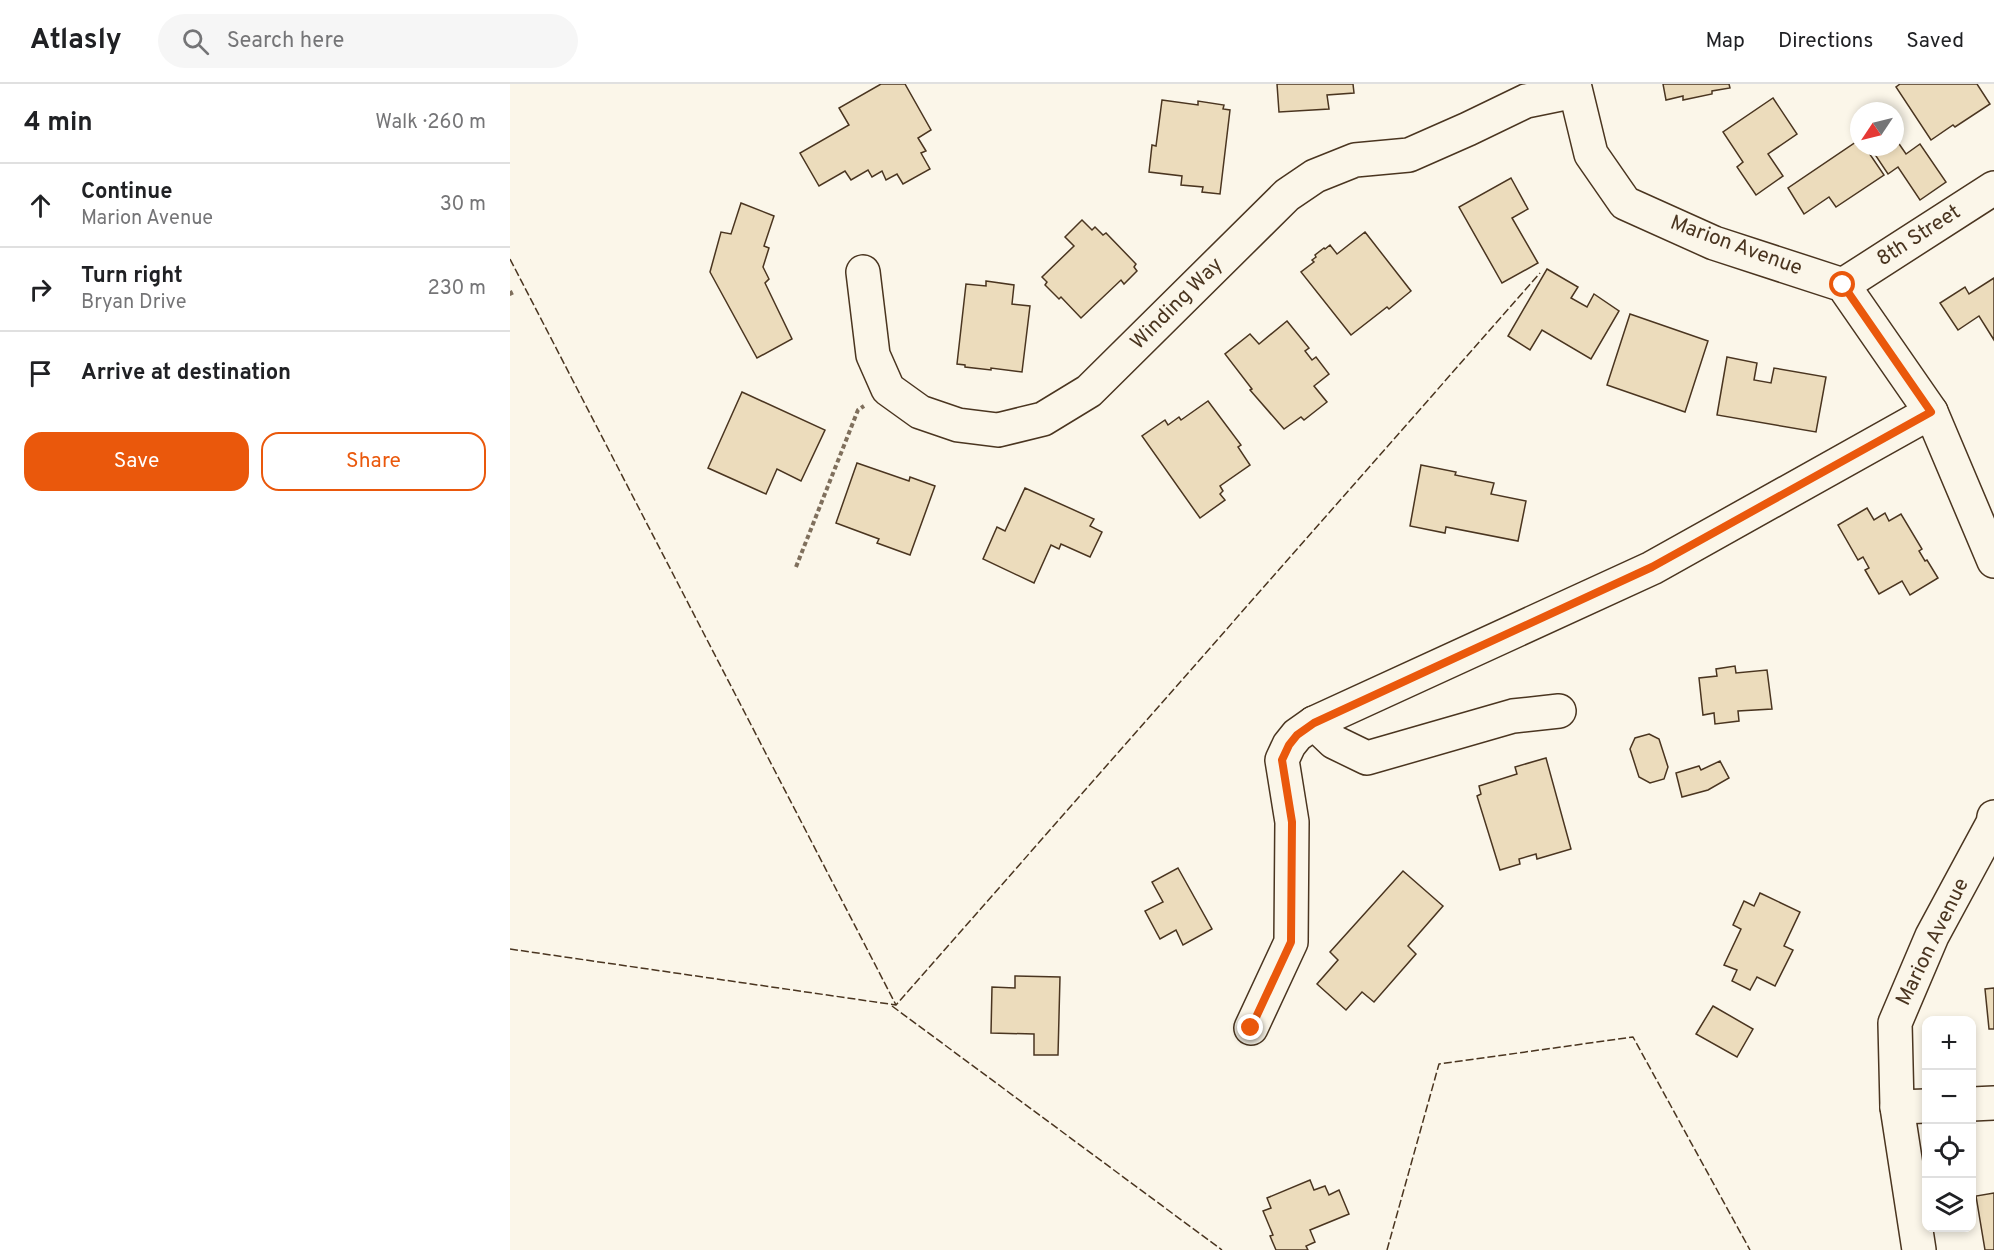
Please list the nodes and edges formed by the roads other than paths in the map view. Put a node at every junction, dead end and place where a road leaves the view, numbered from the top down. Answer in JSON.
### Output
{"nodes":[{"id":1,"x":1574,"y":88,"type":"edge"},
{"id":2,"x":1994,"y":188,"type":"edge"},
{"id":3,"x":863,"y":272,"type":"dead end"},
{"id":4,"x":1843,"y":285,"type":"junction"},
{"id":5,"x":1931,"y":412,"type":"junction"},
{"id":6,"x":1994,"y":561,"type":"edge"},
{"id":7,"x":1559,"y":711,"type":"dead end"},
{"id":8,"x":1314,"y":723,"type":"junction"},
{"id":9,"x":1994,"y":817,"type":"edge"},
{"id":10,"x":1251,"y":1028,"type":"dead end"},
{"id":11,"x":1994,"y":1103,"type":"edge"},
{"id":12,"x":1976,"y":1104,"type":"edge"},
{"id":13,"x":1912,"y":1106,"type":"edge"},
{"id":14,"x":1920,"y":1250,"type":"edge"}],
"edges":[{"from":1,"to":3,"type":"street","name":"Winding Way"},
{"from":1,"to":4,"type":"street","name":"Marion Avenue"},
{"from":2,"to":4,"type":"street","name":"8th Street"},
{"from":4,"to":5,"type":"street"},
{"from":5,"to":6,"type":"street"},
{"from":5,"to":8,"type":"street"},
{"from":7,"to":8,"type":"street"},
{"from":8,"to":10,"type":"street"},
{"from":9,"to":13,"type":"street","name":"Marion Avenue"},
{"from":11,"to":12,"type":"street"},
{"from":13,"to":14,"type":"street","name":"Marion Avenue"}]}
